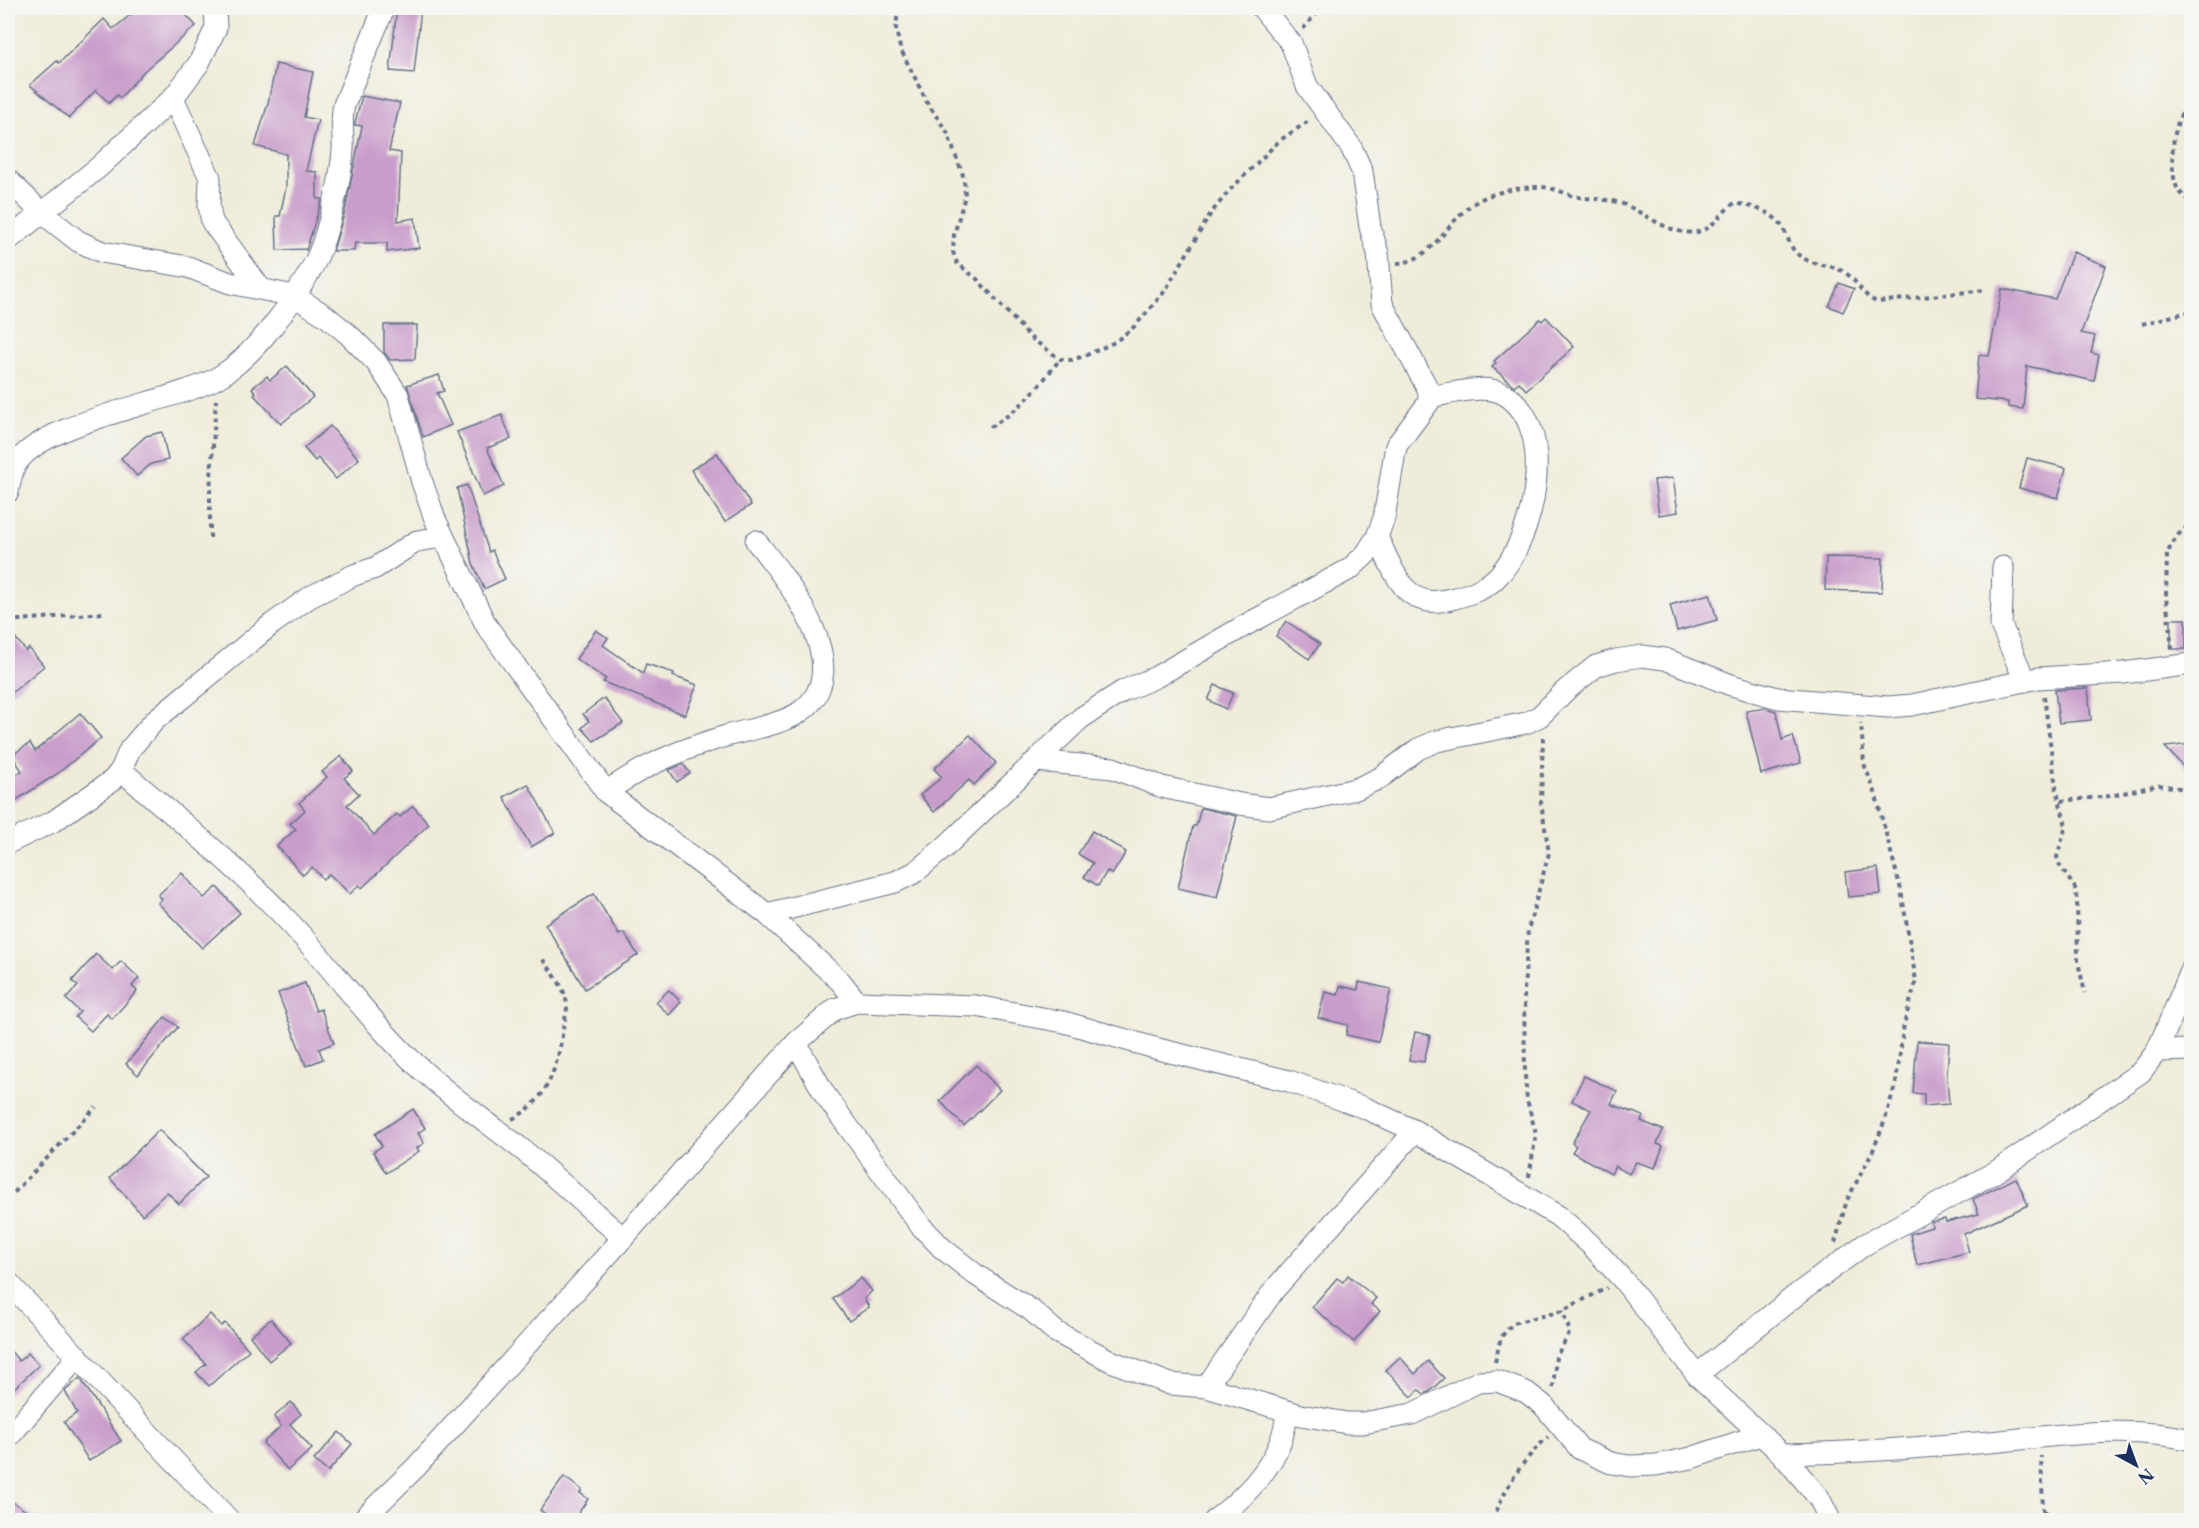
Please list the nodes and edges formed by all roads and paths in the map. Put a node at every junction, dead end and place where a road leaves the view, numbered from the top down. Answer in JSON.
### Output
{"nodes":[{"id":1,"x":215,"y":8,"type":"edge"},
{"id":2,"x":384,"y":8,"type":"edge"},
{"id":3,"x":898,"y":8,"type":"edge"},
{"id":4,"x":1262,"y":8,"type":"edge"},
{"id":5,"x":1321,"y":8,"type":"edge"},
{"id":6,"x":1291,"y":43,"type":"junction"},
{"id":7,"x":173,"y":98,"type":"junction"},
{"id":8,"x":2192,"y":99,"type":"edge"},
{"id":9,"x":1324,"y":112,"type":"junction"},
{"id":10,"x":8,"y":180,"type":"edge"},
{"id":11,"x":2192,"y":203,"type":"edge"},
{"id":12,"x":41,"y":212,"type":"junction"},
{"id":13,"x":8,"y":240,"type":"edge"},
{"id":14,"x":1378,"y":253,"type":"junction"},
{"id":15,"x":261,"y":289,"type":"junction"},
{"id":16,"x":1984,"y":290,"type":"dead end"},
{"id":17,"x":294,"y":297,"type":"junction"},
{"id":18,"x":2192,"y":311,"type":"edge"},
{"id":19,"x":2142,"y":324,"type":"dead end"},
{"id":20,"x":1060,"y":359,"type":"junction"},
{"id":21,"x":217,"y":378,"type":"junction"},
{"id":22,"x":1429,"y":397,"type":"junction"},
{"id":23,"x":990,"y":427,"type":"dead end"},
{"id":24,"x":11,"y":466,"type":"edge"},
{"id":25,"x":8,"y":492,"type":"edge"},
{"id":26,"x":2192,"y":522,"type":"edge"},
{"id":27,"x":442,"y":537,"type":"junction"},
{"id":28,"x":1377,"y":537,"type":"junction"},
{"id":29,"x":210,"y":538,"type":"dead end"},
{"id":30,"x":756,"y":541,"type":"dead end"},
{"id":31,"x":2003,"y":567,"type":"dead end"},
{"id":32,"x":102,"y":613,"type":"dead end"},
{"id":33,"x":8,"y":621,"type":"edge"},
{"id":34,"x":2183,"y":664,"type":"edge"},
{"id":35,"x":2031,"y":679,"type":"junction"},
{"id":36,"x":1863,"y":704,"type":"junction"},
{"id":37,"x":1540,"y":716,"type":"junction"},
{"id":38,"x":1036,"y":761,"type":"junction"},
{"id":39,"x":121,"y":770,"type":"junction"},
{"id":40,"x":2192,"y":790,"type":"edge"},
{"id":41,"x":606,"y":792,"type":"junction"},
{"id":42,"x":2061,"y":801,"type":"junction"},
{"id":43,"x":8,"y":843,"type":"edge"},
{"id":44,"x":767,"y":914,"type":"junction"},
{"id":45,"x":541,"y":957,"type":"dead end"},
{"id":46,"x":2192,"y":969,"type":"edge"},
{"id":47,"x":2085,"y":993,"type":"dead end"},
{"id":48,"x":857,"y":1002,"type":"junction"},
{"id":49,"x":796,"y":1042,"type":"junction"},
{"id":50,"x":2192,"y":1050,"type":"edge"},
{"id":51,"x":2157,"y":1051,"type":"junction"},
{"id":52,"x":96,"y":1107,"type":"dead end"},
{"id":53,"x":485,"y":1123,"type":"junction"},
{"id":54,"x":1415,"y":1131,"type":"junction"},
{"id":55,"x":1528,"y":1197,"type":"junction"},
{"id":56,"x":8,"y":1199,"type":"edge"},
{"id":57,"x":623,"y":1238,"type":"junction"},
{"id":58,"x":1836,"y":1264,"type":"junction"},
{"id":59,"x":1624,"y":1281,"type":"junction"},
{"id":60,"x":8,"y":1282,"type":"edge"},
{"id":61,"x":1562,"y":1310,"type":"junction"},
{"id":62,"x":78,"y":1356,"type":"junction"},
{"id":63,"x":1697,"y":1375,"type":"junction"},
{"id":64,"x":1487,"y":1382,"type":"junction"},
{"id":65,"x":1206,"y":1387,"type":"junction"},
{"id":66,"x":1287,"y":1411,"type":"junction"},
{"id":67,"x":1555,"y":1418,"type":"junction"},
{"id":68,"x":1760,"y":1435,"type":"junction"},
{"id":69,"x":2039,"y":1437,"type":"junction"},
{"id":70,"x":8,"y":1438,"type":"edge"},
{"id":71,"x":2192,"y":1440,"type":"edge"},
{"id":72,"x":1782,"y":1454,"type":"junction"},
{"id":73,"x":2043,"y":1510,"type":"junction"},
{"id":74,"x":229,"y":1521,"type":"edge"},
{"id":75,"x":363,"y":1521,"type":"edge"},
{"id":76,"x":1215,"y":1521,"type":"edge"},
{"id":77,"x":1493,"y":1521,"type":"edge"},
{"id":78,"x":1830,"y":1521,"type":"edge"},
{"id":79,"x":2039,"y":1521,"type":"edge"},
{"id":80,"x":2054,"y":1521,"type":"edge"}],
"edges":[{"from":1,"to":7,"type":"street"},
{"from":2,"to":17,"type":"street"},
{"from":3,"to":20,"type":"path"},
{"from":4,"to":6,"type":"street"},
{"from":5,"to":6,"type":"path"},
{"from":6,"to":9,"type":"street"},
{"from":7,"to":12,"type":"street"},
{"from":7,"to":15,"type":"street"},
{"from":8,"to":11,"type":"path"},
{"from":9,"to":14,"type":"street"},
{"from":9,"to":20,"type":"path"},
{"from":10,"to":12,"type":"street"},
{"from":12,"to":13,"type":"street"},
{"from":12,"to":15,"type":"street"},
{"from":14,"to":16,"type":"path"},
{"from":14,"to":22,"type":"street"},
{"from":15,"to":17,"type":"street"},
{"from":17,"to":21,"type":"street"},
{"from":17,"to":27,"type":"street"},
{"from":18,"to":19,"type":"path"},
{"from":20,"to":23,"type":"path"},
{"from":21,"to":24,"type":"street"},
{"from":21,"to":29,"type":"path"},
{"from":22,"to":28,"type":"street"},
{"from":22,"to":28,"type":"street"},
{"from":24,"to":25,"type":"street"},
{"from":26,"to":34,"type":"path"},
{"from":27,"to":39,"type":"street"},
{"from":27,"to":41,"type":"street"},
{"from":28,"to":38,"type":"street"},
{"from":30,"to":41,"type":"street"},
{"from":31,"to":35,"type":"street"},
{"from":32,"to":33,"type":"path"},
{"from":34,"to":35,"type":"street"},
{"from":35,"to":36,"type":"street"},
{"from":35,"to":42,"type":"path"},
{"from":36,"to":37,"type":"street"},
{"from":36,"to":58,"type":"path"},
{"from":37,"to":38,"type":"street"},
{"from":37,"to":55,"type":"path"},
{"from":38,"to":44,"type":"street"},
{"from":39,"to":43,"type":"street"},
{"from":39,"to":53,"type":"street"},
{"from":40,"to":42,"type":"path"},
{"from":41,"to":44,"type":"street"},
{"from":42,"to":47,"type":"path"},
{"from":44,"to":48,"type":"street"},
{"from":45,"to":53,"type":"path"},
{"from":46,"to":51,"type":"street"},
{"from":48,"to":49,"type":"street"},
{"from":48,"to":54,"type":"street"},
{"from":49,"to":57,"type":"street"},
{"from":49,"to":65,"type":"street"},
{"from":50,"to":51,"type":"street"},
{"from":51,"to":58,"type":"street"},
{"from":52,"to":56,"type":"path"},
{"from":53,"to":57,"type":"street"},
{"from":54,"to":55,"type":"street"},
{"from":54,"to":65,"type":"street"},
{"from":55,"to":59,"type":"street"},
{"from":57,"to":75,"type":"street"},
{"from":58,"to":63,"type":"street"},
{"from":59,"to":61,"type":"path"},
{"from":59,"to":63,"type":"street"},
{"from":60,"to":62,"type":"street"},
{"from":61,"to":64,"type":"path"},
{"from":61,"to":67,"type":"path"},
{"from":62,"to":70,"type":"street"},
{"from":62,"to":74,"type":"street"},
{"from":63,"to":68,"type":"street"},
{"from":64,"to":66,"type":"street"},
{"from":64,"to":67,"type":"street"},
{"from":65,"to":66,"type":"street"},
{"from":66,"to":76,"type":"street"},
{"from":67,"to":68,"type":"street"},
{"from":67,"to":77,"type":"path"},
{"from":68,"to":72,"type":"street"},
{"from":69,"to":71,"type":"street"},
{"from":69,"to":72,"type":"street"},
{"from":69,"to":73,"type":"path"},
{"from":72,"to":78,"type":"street"},
{"from":73,"to":79,"type":"path"},
{"from":73,"to":80,"type":"path"}]}
